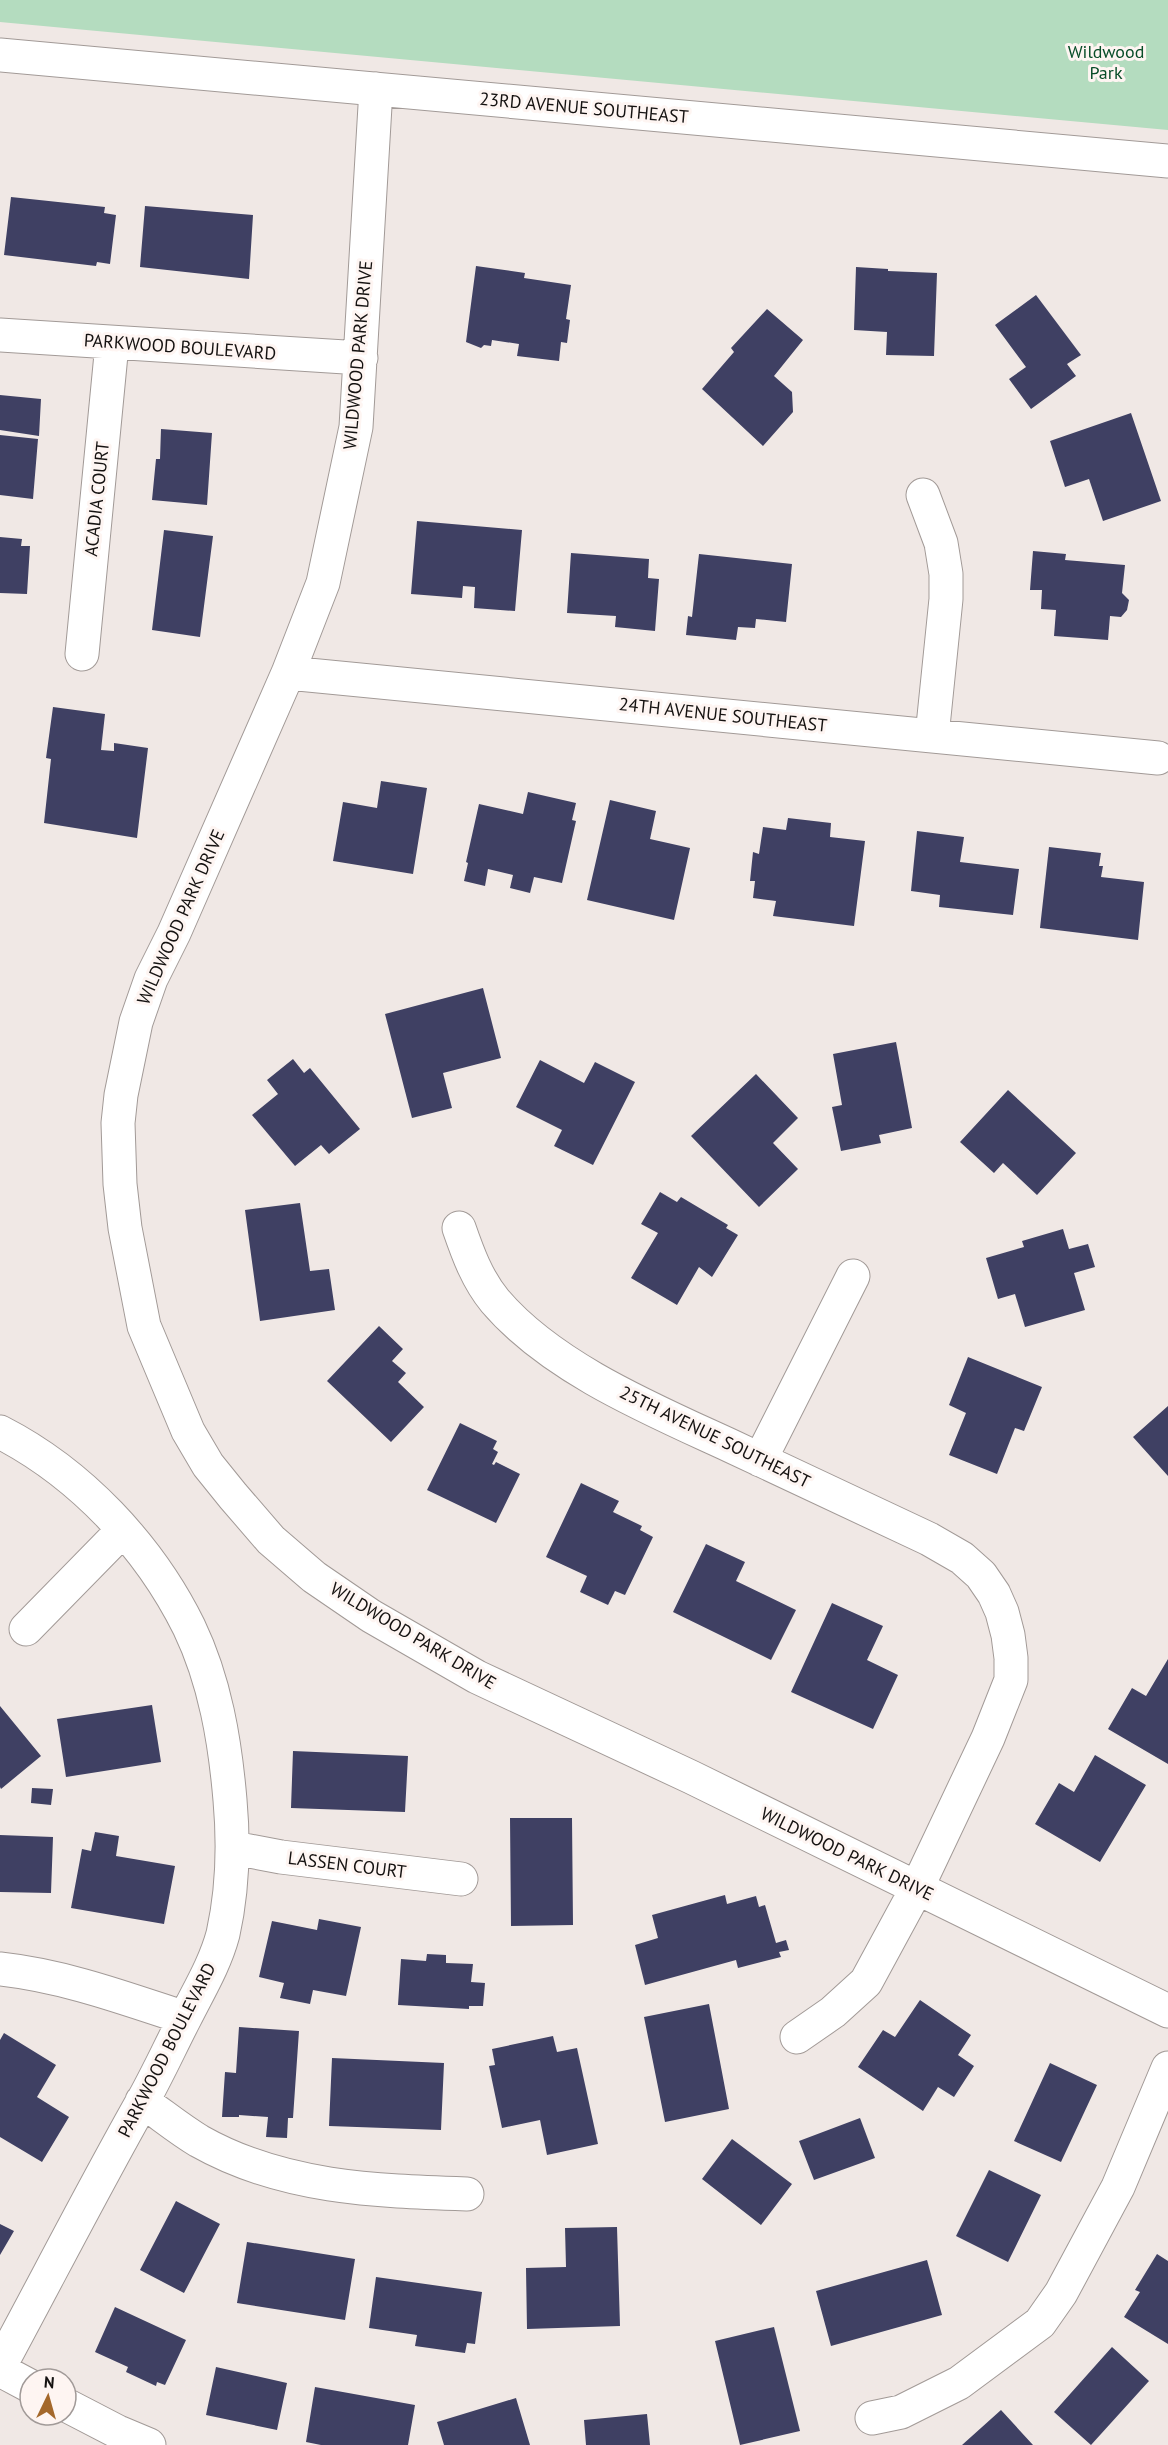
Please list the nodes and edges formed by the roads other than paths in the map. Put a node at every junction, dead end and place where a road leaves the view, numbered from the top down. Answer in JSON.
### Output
{"nodes":[{"id":1,"x":0,"y":55,"type":"edge"},
{"id":2,"x":376,"y":89,"type":"junction"},
{"id":3,"x":1168,"y":161,"type":"edge"},
{"id":4,"x":0,"y":335,"type":"edge"},
{"id":5,"x":112,"y":344,"type":"junction"},
{"id":6,"x":361,"y":358,"type":"junction"},
{"id":7,"x":923,"y":495,"type":"dead end"},
{"id":8,"x":82,"y":654,"type":"dead end"},
{"id":9,"x":288,"y":673,"type":"junction"},
{"id":10,"x":932,"y":736,"type":"junction"},
{"id":11,"x":1158,"y":758,"type":"dead end"},
{"id":12,"x":459,"y":1228,"type":"dead end"},
{"id":13,"x":853,"y":1276,"type":"dead end"},
{"id":14,"x":0,"y":1432,"type":"edge"},
{"id":15,"x":760,"y":1460,"type":"junction"},
{"id":16,"x":123,"y":1530,"type":"junction"},
{"id":17,"x":26,"y":1629,"type":"dead end"},
{"id":18,"x":234,"y":1848,"type":"junction"},
{"id":19,"x":461,"y":1879,"type":"dead end"},
{"id":20,"x":916,"y":1887,"type":"junction"},
{"id":21,"x":0,"y":1969,"type":"edge"},
{"id":22,"x":1168,"y":2011,"type":"edge"},
{"id":23,"x":185,"y":2018,"type":"junction"},
{"id":24,"x":797,"y":2037,"type":"dead end"},
{"id":25,"x":1168,"y":2068,"type":"edge"},
{"id":26,"x":142,"y":2101,"type":"junction"},
{"id":27,"x":467,"y":2194,"type":"dead end"},
{"id":28,"x":0,"y":2368,"type":"edge"},
{"id":29,"x":18,"y":2379,"type":"edge"},
{"id":30,"x":78,"y":2411,"type":"edge"},
{"id":31,"x":872,"y":2418,"type":"dead end"},
{"id":32,"x":149,"y":2445,"type":"edge"}],
"edges":[{"from":1,"to":2,"type":"street","name":"23RD AVENUE SOUTHEAST"},
{"from":2,"to":3,"type":"street","name":"23RD AVENUE SOUTHEAST"},
{"from":2,"to":6,"type":"street","name":"WILDWOOD PARK DRIVE"},
{"from":4,"to":5,"type":"street","name":"PARKWOOD BOULEVARD"},
{"from":5,"to":6,"type":"street","name":"PARKWOOD BOULEVARD"},
{"from":5,"to":8,"type":"street","name":"ACADIA COURT"},
{"from":6,"to":9,"type":"street","name":"WILDWOOD PARK DRIVE"},
{"from":7,"to":10,"type":"street"},
{"from":9,"to":10,"type":"street","name":"24TH AVENUE SOUTHEAST"},
{"from":9,"to":20,"type":"street","name":"WILDWOOD PARK DRIVE"},
{"from":10,"to":11,"type":"street","name":"24TH AVENUE SOUTHEAST"},
{"from":12,"to":15,"type":"street","name":"25TH AVENUE SOUTHEAST"},
{"from":13,"to":15,"type":"street"},
{"from":14,"to":16,"type":"street","name":"PARKWOOD BOULEVARD"},
{"from":15,"to":20,"type":"street","name":"25TH AVENUE SOUTHEAST"},
{"from":16,"to":17,"type":"street"},
{"from":16,"to":18,"type":"street","name":"PARKWOOD BOULEVARD"},
{"from":18,"to":19,"type":"street","name":"LASSEN COURT"},
{"from":18,"to":23,"type":"street","name":"PARKWOOD BOULEVARD"},
{"from":20,"to":22,"type":"street","name":"WILDWOOD PARK DRIVE"},
{"from":20,"to":24,"type":"street","name":"25TH AVENUE SOUTHEAST"},
{"from":21,"to":23,"type":"street"},
{"from":23,"to":26,"type":"street","name":"PARKWOOD BOULEVARD"},
{"from":25,"to":31,"type":"street"},
{"from":26,"to":27,"type":"street"},
{"from":26,"to":28,"type":"street","name":"PARKWOOD BOULEVARD"},
{"from":28,"to":29,"type":"street"},
{"from":30,"to":32,"type":"street"}]}
